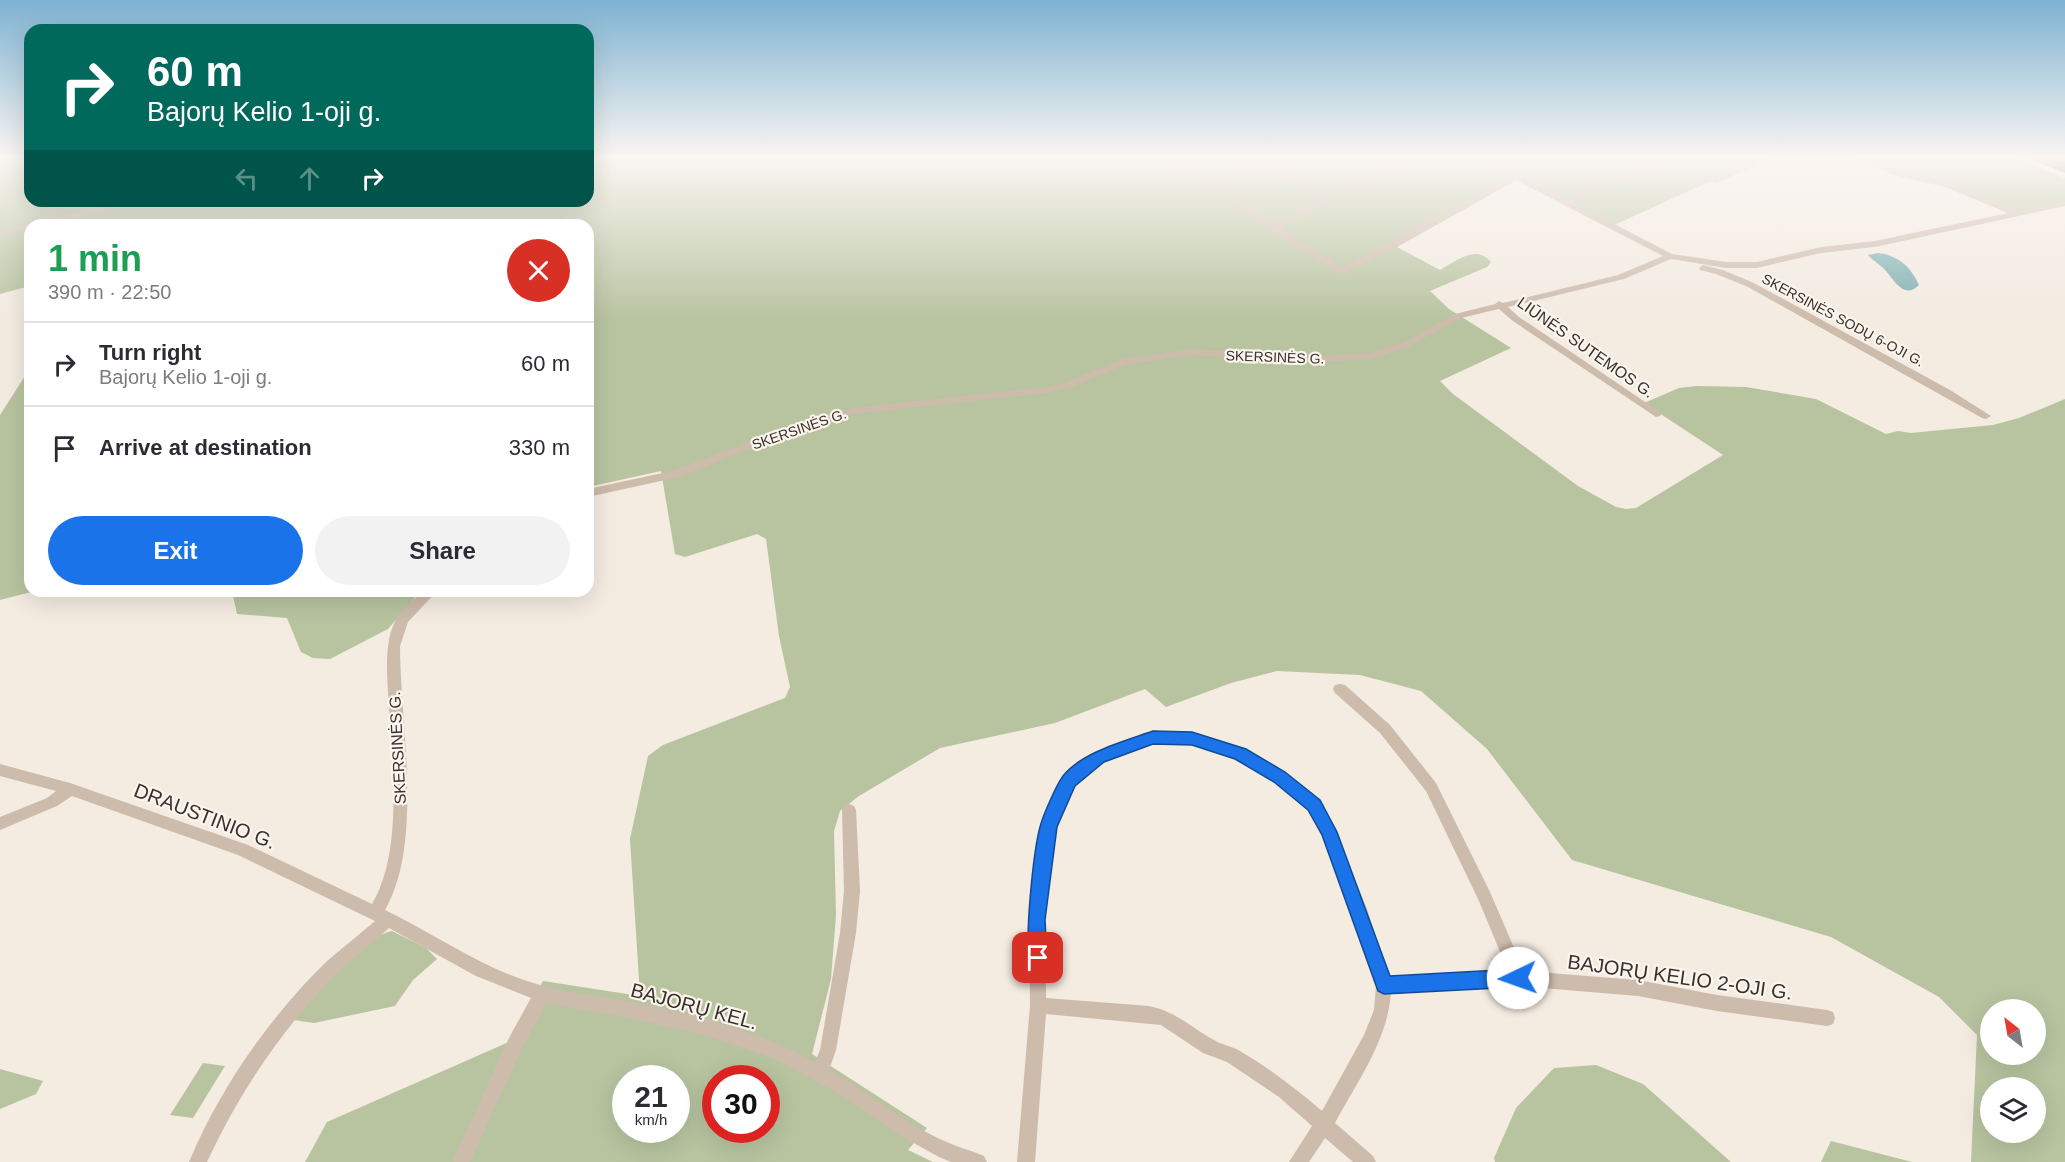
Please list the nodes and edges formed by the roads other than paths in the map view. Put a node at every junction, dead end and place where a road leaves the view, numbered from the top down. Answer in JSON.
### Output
{"nodes":[{"id":1,"x":87,"y":212,"type":"edge"},
{"id":2,"x":1251,"y":212,"type":"edge"},
{"id":3,"x":1307,"y":212,"type":"edge"},
{"id":4,"x":1451,"y":212,"type":"edge"},
{"id":5,"x":1584,"y":212,"type":"edge"},
{"id":6,"x":2013,"y":212,"type":"edge"},
{"id":7,"x":2026,"y":212,"type":"edge"},
{"id":8,"x":2017,"y":214,"type":"junction"},
{"id":9,"x":58,"y":219,"type":"edge"},
{"id":10,"x":24,"y":227,"type":"edge"},
{"id":11,"x":1275,"y":228,"type":"junction"},
{"id":12,"x":0,"y":233,"type":"edge"},
{"id":13,"x":1670,"y":256,"type":"junction"},
{"id":14,"x":1682,"y":259,"type":"junction"},
{"id":15,"x":1499,"y":304,"type":"junction"},
{"id":16,"x":1656,"y":414,"type":"dead end"},
{"id":17,"x":1986,"y":416,"type":"dead end"},
{"id":18,"x":594,"y":492,"type":"edge"},
{"id":19,"x":425,"y":597,"type":"edge"},
{"id":20,"x":1340,"y":689,"type":"dead end"},
{"id":21,"x":0,"y":770,"type":"edge"},
{"id":22,"x":70,"y":789,"type":"junction"},
{"id":23,"x":849,"y":810,"type":"dead end"},
{"id":24,"x":0,"y":824,"type":"edge"},
{"id":25,"x":382,"y":916,"type":"junction"},
{"id":26,"x":1518,"y":978,"type":"junction"},
{"id":27,"x":1384,"y":985,"type":"junction"},
{"id":28,"x":542,"y":994,"type":"junction"},
{"id":29,"x":1038,"y":1005,"type":"junction"},
{"id":30,"x":1827,"y":1018,"type":"dead end"},
{"id":31,"x":819,"y":1074,"type":"junction"},
{"id":32,"x":1325,"y":1124,"type":"junction"},
{"id":33,"x":198,"y":1162,"type":"edge"},
{"id":34,"x":461,"y":1162,"type":"edge"},
{"id":35,"x":978,"y":1162,"type":"edge"},
{"id":36,"x":1026,"y":1162,"type":"edge"},
{"id":37,"x":1298,"y":1162,"type":"edge"},
{"id":38,"x":1367,"y":1162,"type":"edge"}],
"edges":[{"from":1,"to":9,"type":"street"},
{"from":2,"to":11,"type":"street"},
{"from":3,"to":11,"type":"street"},
{"from":4,"to":11,"type":"street"},
{"from":5,"to":13,"type":"street"},
{"from":6,"to":8,"type":"street"},
{"from":7,"to":8,"type":"street"},
{"from":8,"to":14,"type":"street"},
{"from":10,"to":12,"type":"street"},
{"from":13,"to":14,"type":"street"},
{"from":13,"to":15,"type":"street","name":"SKERSINĖS G."},
{"from":14,"to":17,"type":"street","name":"SKERSINĖS SODŲ 6-OJI G."},
{"from":15,"to":16,"type":"street","name":"LIŪNĖS SUTEMOS G."},
{"from":15,"to":18,"type":"street","name":"SKERSINĖS G."},
{"from":19,"to":25,"type":"street","name":"SKERSINĖS G."},
{"from":20,"to":26,"type":"street"},
{"from":21,"to":22,"type":"street","name":"DRAUSTINIO G."},
{"from":22,"to":24,"type":"street"},
{"from":22,"to":25,"type":"street","name":"DRAUSTINIO G."},
{"from":23,"to":31,"type":"street"},
{"from":25,"to":28,"type":"street","name":"BAJORŲ KEL."},
{"from":25,"to":33,"type":"street","name":"SKERSINĖS G."},
{"from":26,"to":27,"type":"street","name":"BAJORŲ KELIO 2-OJI G."},
{"from":26,"to":30,"type":"street","name":"BAJORŲ KELIO 2-OJI G."},
{"from":27,"to":29,"type":"street"},
{"from":27,"to":32,"type":"street"},
{"from":28,"to":31,"type":"street","name":"BAJORŲ KEL."},
{"from":28,"to":34,"type":"street"},
{"from":29,"to":32,"type":"street"},
{"from":29,"to":36,"type":"street"},
{"from":31,"to":35,"type":"street","name":"BAJORŲ KEL."},
{"from":32,"to":37,"type":"street"},
{"from":32,"to":38,"type":"street"}]}
